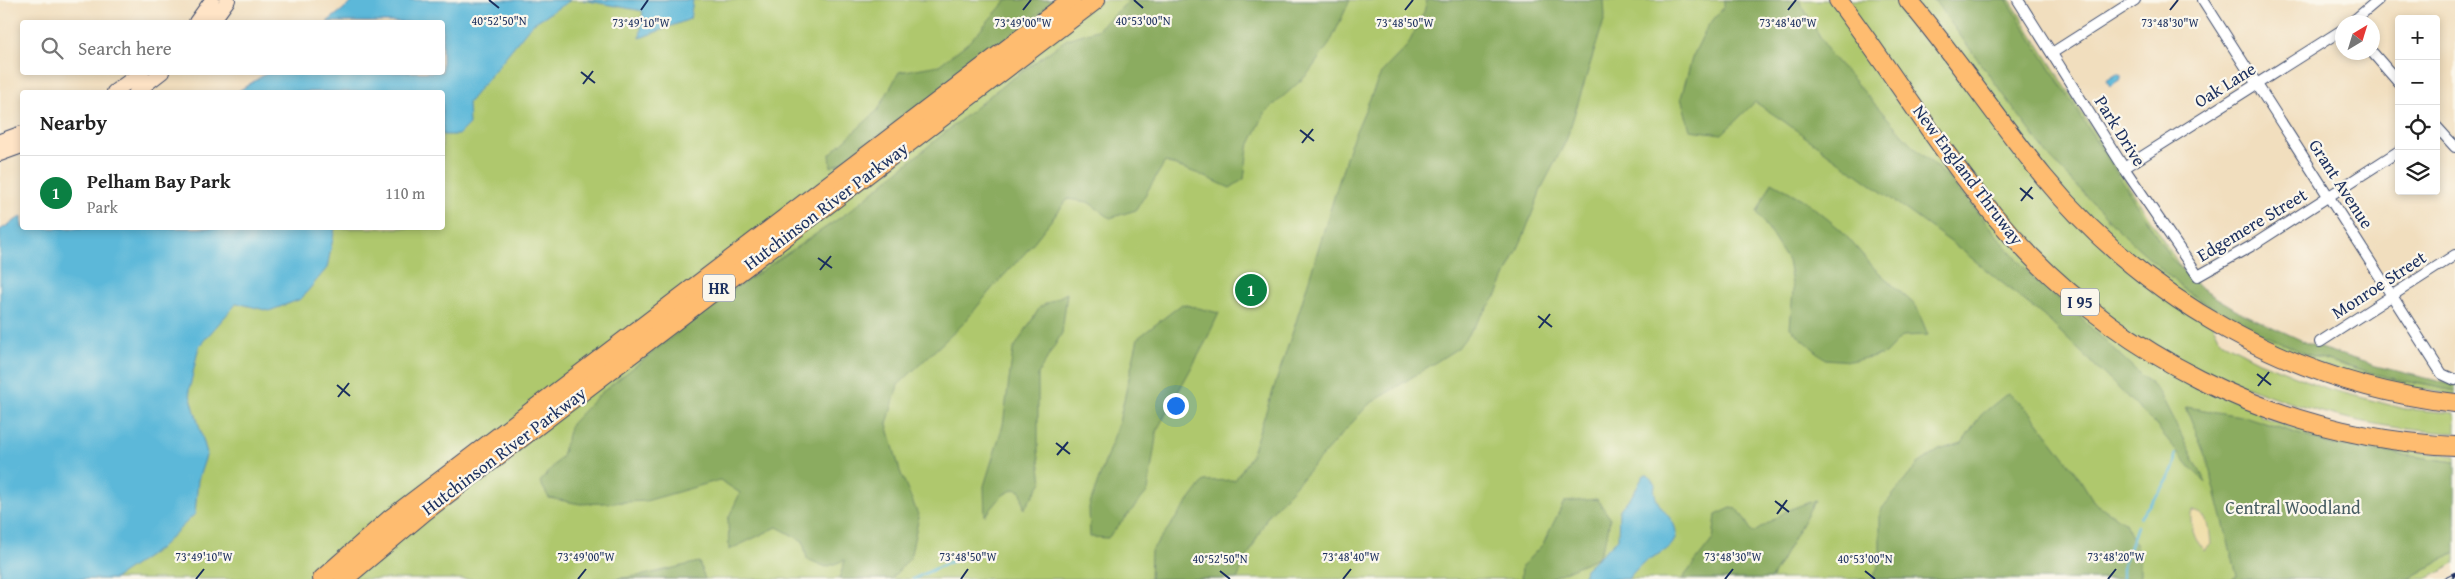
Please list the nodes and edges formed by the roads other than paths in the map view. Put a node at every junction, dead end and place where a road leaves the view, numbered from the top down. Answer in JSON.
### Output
{"nodes":[{"id":1,"x":212,"y":0,"type":"edge"},
{"id":2,"x":228,"y":0,"type":"edge"},
{"id":3,"x":1071,"y":0,"type":"edge"},
{"id":4,"x":1096,"y":0,"type":"edge"},
{"id":5,"x":1838,"y":0,"type":"edge"},
{"id":6,"x":1908,"y":0,"type":"edge"},
{"id":7,"x":2018,"y":0,"type":"edge"},
{"id":8,"x":2135,"y":0,"type":"edge"},
{"id":9,"x":2203,"y":0,"type":"edge"},
{"id":10,"x":2378,"y":0,"type":"edge"},
{"id":11,"x":2360,"y":15,"type":"edge"},
{"id":12,"x":197,"y":20,"type":"edge"},
{"id":13,"x":213,"y":20,"type":"edge"},
{"id":14,"x":2335,"y":34,"type":"edge"},
{"id":15,"x":2052,"y":53,"type":"junction"},
{"id":16,"x":2379,"y":60,"type":"edge"},
{"id":17,"x":138,"y":75,"type":"edge"},
{"id":18,"x":158,"y":75,"type":"edge"},
{"id":19,"x":2395,"y":78,"type":"edge"},
{"id":20,"x":2257,"y":84,"type":"junction"},
{"id":21,"x":117,"y":90,"type":"edge"},
{"id":22,"x":139,"y":90,"type":"edge"},
{"id":23,"x":2440,"y":130,"type":"edge"},
{"id":24,"x":20,"y":134,"type":"edge"},
{"id":25,"x":0,"y":140,"type":"edge"},
{"id":26,"x":20,"y":147,"type":"edge"},
{"id":27,"x":2455,"y":147,"type":"edge"},
{"id":28,"x":0,"y":154,"type":"edge"},
{"id":29,"x":2395,"y":154,"type":"edge"},
{"id":30,"x":2124,"y":168,"type":"junction"},
{"id":31,"x":2330,"y":196,"type":"junction"},
{"id":32,"x":2455,"y":255,"type":"edge"},
{"id":33,"x":2198,"y":276,"type":"joint"},
{"id":34,"x":2393,"y":295,"type":"junction"},
{"id":35,"x":2320,"y":342,"type":"dead end"},
{"id":36,"x":2455,"y":380,"type":"edge"},
{"id":37,"x":2455,"y":403,"type":"edge"},
{"id":38,"x":2455,"y":446,"type":"edge"},
{"id":39,"x":322,"y":579,"type":"edge"},
{"id":40,"x":344,"y":579,"type":"edge"}],
"edges":[{"from":1,"to":12,"type":"main road"},
{"from":2,"to":13,"type":"main road"},
{"from":3,"to":39,"type":"highway","name":"Hutchinson River Parkway","number":"HR"},
{"from":4,"to":40,"type":"highway","name":"Hutchinson River Parkway","number":"HR"},
{"from":5,"to":38,"type":"highway","name":"New England Thruway","number":"I 95"},
{"from":6,"to":37,"type":"highway"},
{"from":7,"to":15,"type":"street","name":"Park Drive"},
{"from":8,"to":15,"type":"street"},
{"from":9,"to":20,"type":"street","name":"Grant Avenue"},
{"from":10,"to":11,"type":"street"},
{"from":14,"to":20,"type":"street","name":"Oak Lane"},
{"from":15,"to":30,"type":"street","name":"Park Drive"},
{"from":16,"to":19,"type":"street"},
{"from":17,"to":21,"type":"main road"},
{"from":18,"to":22,"type":"main road"},
{"from":20,"to":30,"type":"street","name":"Oak Lane"},
{"from":20,"to":31,"type":"street","name":"Grant Avenue"},
{"from":23,"to":27,"type":"street"},
{"from":24,"to":25,"type":"main road"},
{"from":26,"to":28,"type":"main road"},
{"from":29,"to":31,"type":"street","name":"Edgemere Street"},
{"from":30,"to":33,"type":"street","name":"Park Drive"},
{"from":31,"to":33,"type":"street","name":"Edgemere Street"},
{"from":31,"to":34,"type":"street","name":"Grant Avenue"},
{"from":32,"to":34,"type":"street","name":"Monroe Street"},
{"from":34,"to":35,"type":"street","name":"Monroe Street"},
{"from":34,"to":36,"type":"street","name":"Grant Avenue"}]}
